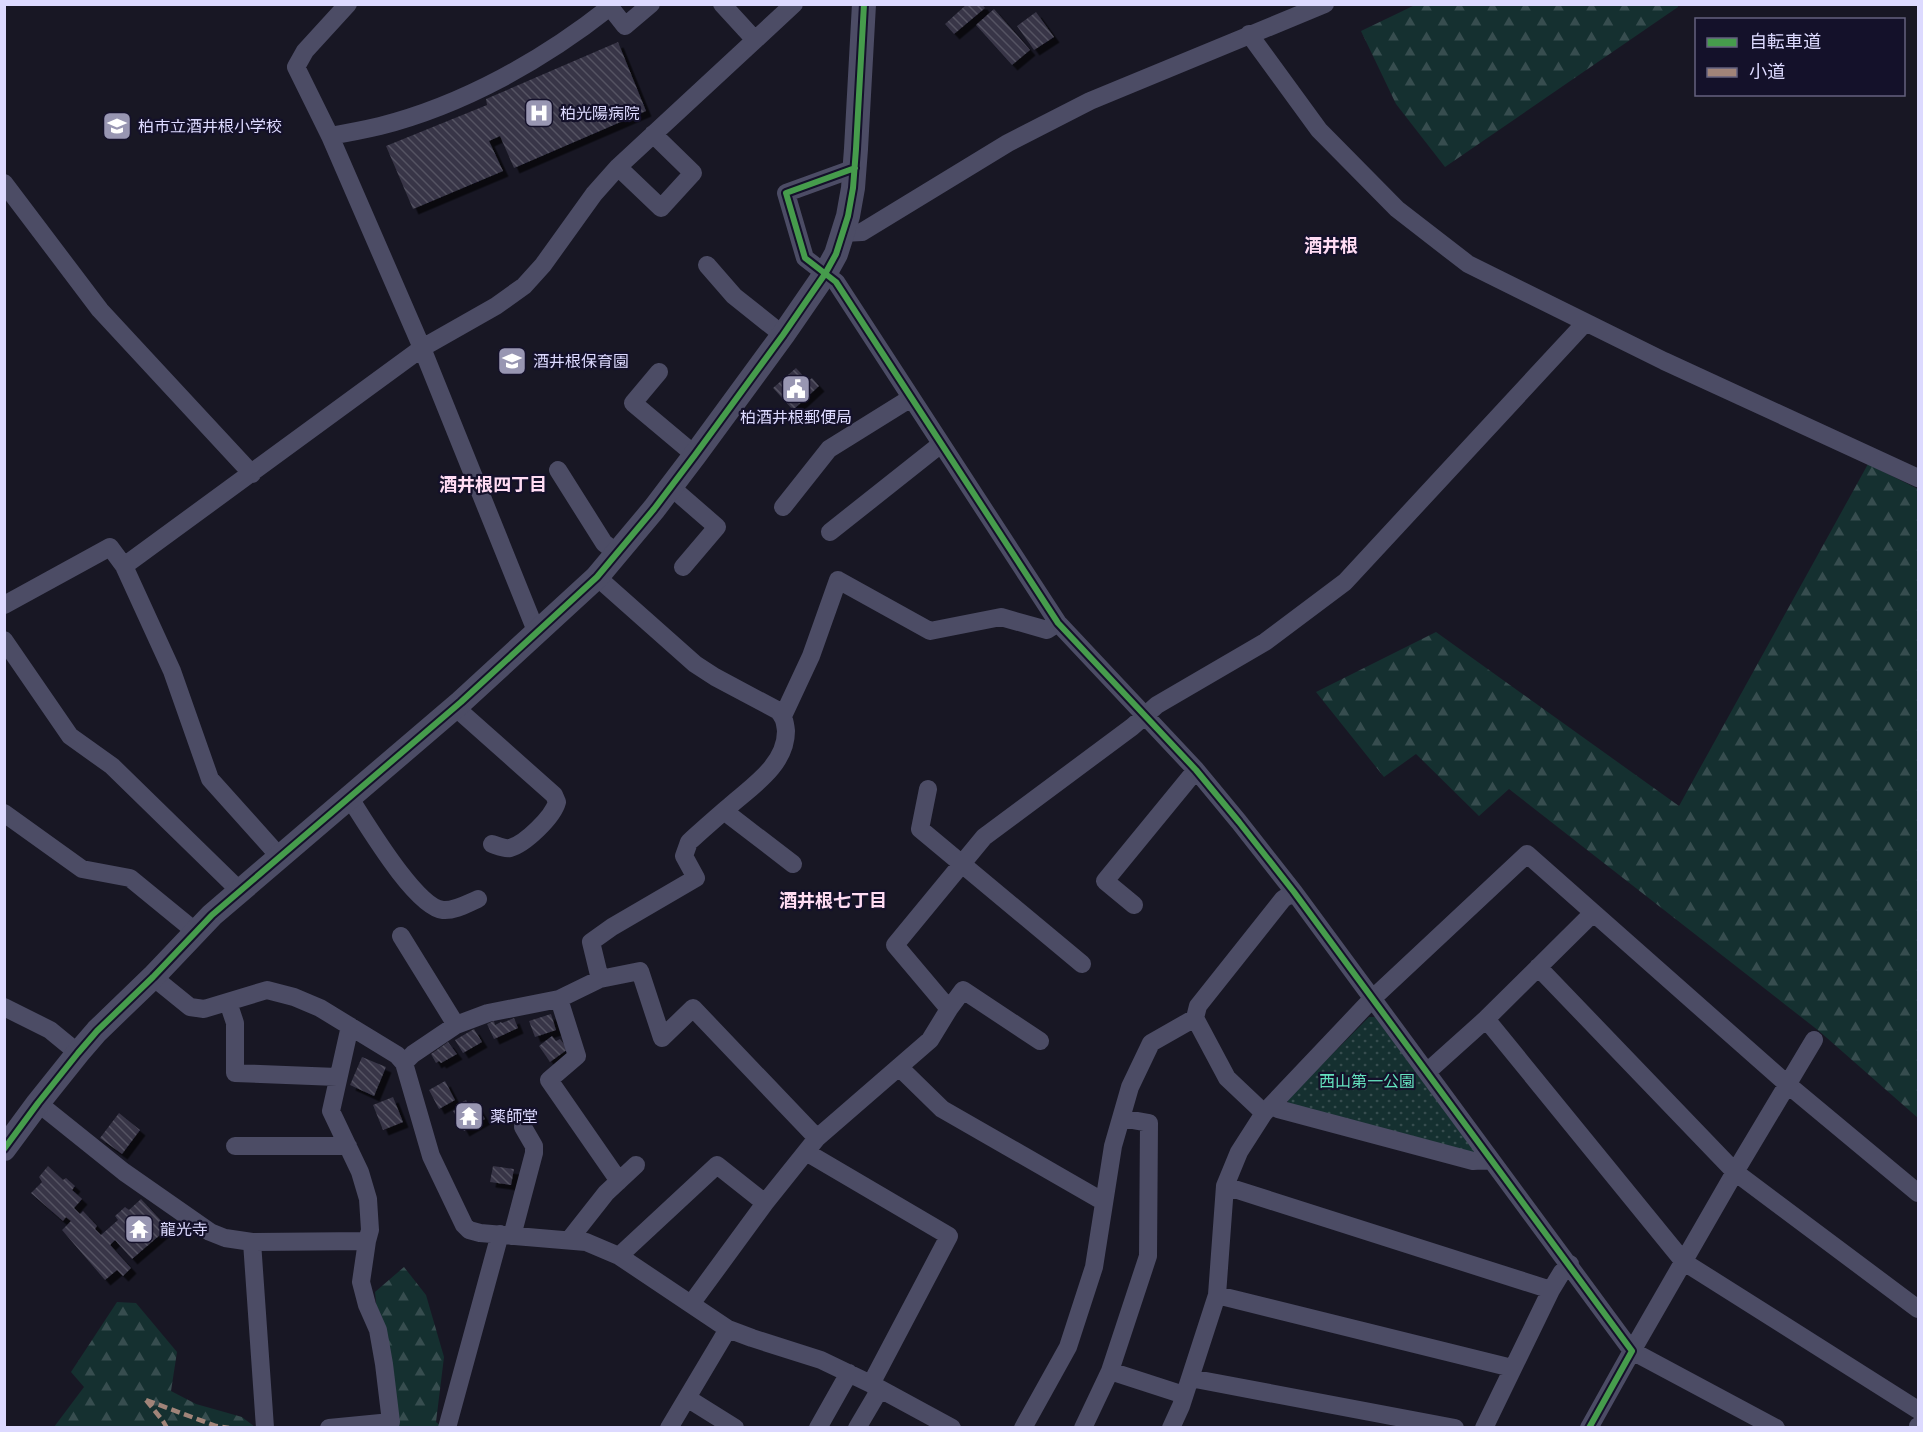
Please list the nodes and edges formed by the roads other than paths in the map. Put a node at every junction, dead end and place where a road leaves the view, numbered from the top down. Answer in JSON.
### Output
{"nodes":[{"id":1,"x":348,"y":4,"type":"edge"},
{"id":2,"x":651,"y":4,"type":"edge"},
{"id":3,"x":722,"y":4,"type":"edge"},
{"id":4,"x":794,"y":4,"type":"edge"},
{"id":5,"x":864,"y":4,"type":"edge"},
{"id":6,"x":1325,"y":4,"type":"edge"},
{"id":7,"x":1249,"y":34,"type":"junction"},
{"id":8,"x":754,"y":40,"type":"junction"},
{"id":9,"x":653,"y":134,"type":"junction"},
{"id":10,"x":330,"y":136,"type":"junction"},
{"id":11,"x":618,"y":167,"type":"junction"},
{"id":12,"x":855,"y":168,"type":"junction"},
{"id":13,"x":4,"y":183,"type":"edge"},
{"id":14,"x":843,"y":233,"type":"junction"},
{"id":15,"x":707,"y":265,"type":"dead end"},
{"id":16,"x":825,"y":274,"type":"junction"},
{"id":17,"x":1585,"y":323,"type":"junction"},
{"id":18,"x":783,"y":335,"type":"junction"},
{"id":19,"x":422,"y":348,"type":"junction"},
{"id":20,"x":659,"y":372,"type":"dead end"},
{"id":21,"x":911,"y":398,"type":"junction"},
{"id":22,"x":941,"y":444,"type":"junction"},
{"id":23,"x":695,"y":455,"type":"junction"},
{"id":24,"x":558,"y":470,"type":"dead end"},
{"id":25,"x":252,"y":474,"type":"junction"},
{"id":26,"x":1918,"y":478,"type":"edge"},
{"id":27,"x":671,"y":487,"type":"junction"},
{"id":28,"x":783,"y":507,"type":"dead end"},
{"id":29,"x":830,"y":532,"type":"dead end"},
{"id":30,"x":616,"y":553,"type":"junction"},
{"id":31,"x":124,"y":566,"type":"junction"},
{"id":32,"x":683,"y":567,"type":"dead end"},
{"id":33,"x":597,"y":577,"type":"junction"},
{"id":34,"x":4,"y":605,"type":"edge"},
{"id":35,"x":1058,"y":623,"type":"junction"},
{"id":36,"x":536,"y":631,"type":"junction"},
{"id":37,"x":4,"y":640,"type":"edge"},
{"id":38,"x":455,"y":707,"type":"junction"},
{"id":39,"x":1144,"y":715,"type":"junction"},
{"id":40,"x":783,"y":716,"type":"junction"},
{"id":41,"x":1196,"y":770,"type":"junction"},
{"id":42,"x":928,"y":789,"type":"dead end"},
{"id":43,"x":349,"y":797,"type":"junction"},
{"id":44,"x":724,"y":811,"type":"junction"},
{"id":45,"x":4,"y":813,"type":"edge"},
{"id":46,"x":492,"y":844,"type":"dead end"},
{"id":47,"x":279,"y":856,"type":"junction"},
{"id":48,"x":793,"y":864,"type":"dead end"},
{"id":49,"x":961,"y":865,"type":"junction"},
{"id":50,"x":240,"y":891,"type":"junction"},
{"id":51,"x":1294,"y":892,"type":"junction"},
{"id":52,"x":478,"y":899,"type":"dead end"},
{"id":53,"x":1134,"y":905,"type":"dead end"},
{"id":54,"x":1593,"y":913,"type":"junction"},
{"id":55,"x":196,"y":932,"type":"junction"},
{"id":56,"x":401,"y":936,"type":"dead end"},
{"id":57,"x":1082,"y":963,"type":"dead end"},
{"id":58,"x":1538,"y":967,"type":"junction"},
{"id":59,"x":153,"y":977,"type":"junction"},
{"id":60,"x":600,"y":979,"type":"junction"},
{"id":61,"x":559,"y":999,"type":"junction"},
{"id":62,"x":1372,"y":999,"type":"junction"},
{"id":63,"x":228,"y":1002,"type":"junction"},
{"id":64,"x":4,"y":1007,"type":"edge"},
{"id":65,"x":949,"y":1009,"type":"junction"},
{"id":66,"x":1194,"y":1018,"type":"junction"},
{"id":67,"x":1486,"y":1019,"type":"junction"},
{"id":68,"x":456,"y":1025,"type":"junction"},
{"id":69,"x":350,"y":1026,"type":"junction"},
{"id":70,"x":1814,"y":1040,"type":"dead end"},
{"id":71,"x":1040,"y":1041,"type":"dead end"},
{"id":72,"x":78,"y":1053,"type":"junction"},
{"id":73,"x":404,"y":1063,"type":"junction"},
{"id":74,"x":899,"y":1067,"type":"junction"},
{"id":75,"x":1427,"y":1072,"type":"junction"},
{"id":76,"x":337,"y":1077,"type":"junction"},
{"id":77,"x":1787,"y":1084,"type":"junction"},
{"id":78,"x":38,"y":1103,"type":"junction"},
{"id":79,"x":1269,"y":1108,"type":"junction"},
{"id":80,"x":1121,"y":1118,"type":"junction"},
{"id":81,"x":523,"y":1127,"type":"dead end"},
{"id":82,"x":812,"y":1145,"type":"junction"},
{"id":83,"x":235,"y":1146,"type":"dead end"},
{"id":84,"x":348,"y":1146,"type":"junction"},
{"id":85,"x":4,"y":1149,"type":"edge"},
{"id":86,"x":1491,"y":1160,"type":"junction"},
{"id":87,"x":636,"y":1165,"type":"dead end"},
{"id":88,"x":1735,"y":1172,"type":"junction"},
{"id":89,"x":619,"y":1181,"type":"junction"},
{"id":90,"x":1226,"y":1186,"type":"junction"},
{"id":91,"x":1918,"y":1193,"type":"edge"},
{"id":92,"x":1104,"y":1202,"type":"junction"},
{"id":93,"x":765,"y":1203,"type":"junction"},
{"id":94,"x":506,"y":1235,"type":"junction"},
{"id":95,"x":569,"y":1240,"type":"junction"},
{"id":96,"x":367,"y":1241,"type":"junction"},
{"id":97,"x":252,"y":1242,"type":"junction"},
{"id":98,"x":619,"y":1256,"type":"junction"},
{"id":99,"x":1684,"y":1262,"type":"junction"},
{"id":100,"x":1570,"y":1264,"type":"junction"},
{"id":101,"x":1551,"y":1290,"type":"junction"},
{"id":102,"x":1217,"y":1295,"type":"junction"},
{"id":103,"x":692,"y":1304,"type":"junction"},
{"id":104,"x":1918,"y":1309,"type":"edge"},
{"id":105,"x":728,"y":1329,"type":"junction"},
{"id":106,"x":1632,"y":1351,"type":"junction"},
{"id":107,"x":1512,"y":1368,"type":"junction"},
{"id":108,"x":1110,"y":1371,"type":"junction"},
{"id":109,"x":849,"y":1373,"type":"junction"},
{"id":110,"x":1190,"y":1378,"type":"junction"},
{"id":111,"x":876,"y":1387,"type":"junction"},
{"id":112,"x":1184,"y":1395,"type":"junction"},
{"id":113,"x":687,"y":1398,"type":"junction"},
{"id":114,"x":1918,"y":1410,"type":"edge"},
{"id":115,"x":948,"y":1427,"type":"edge"},
{"id":116,"x":265,"y":1428,"type":"edge"},
{"id":117,"x":328,"y":1428,"type":"edge"},
{"id":118,"x":447,"y":1428,"type":"edge"},
{"id":119,"x":669,"y":1428,"type":"edge"},
{"id":120,"x":735,"y":1428,"type":"edge"},
{"id":121,"x":818,"y":1428,"type":"edge"},
{"id":122,"x":858,"y":1428,"type":"edge"},
{"id":123,"x":1023,"y":1428,"type":"edge"},
{"id":124,"x":1083,"y":1428,"type":"edge"},
{"id":125,"x":1171,"y":1428,"type":"edge"},
{"id":126,"x":1455,"y":1428,"type":"edge"},
{"id":127,"x":1484,"y":1428,"type":"edge"},
{"id":128,"x":1589,"y":1428,"type":"edge"},
{"id":129,"x":1776,"y":1428,"type":"edge"}],
"edges":[{"from":1,"to":10,"type":"street"},
{"from":2,"to":10,"type":"street"},
{"from":3,"to":8,"type":"street"},
{"from":4,"to":8,"type":"street"},
{"from":5,"to":12,"type":"street"},
{"from":6,"to":7,"type":"street"},
{"from":7,"to":14,"type":"street"},
{"from":7,"to":17,"type":"street"},
{"from":8,"to":9,"type":"street"},
{"from":9,"to":11,"type":"street"},
{"from":9,"to":11,"type":"street"},
{"from":10,"to":19,"type":"street"},
{"from":11,"to":19,"type":"street"},
{"from":12,"to":14,"type":"street"},
{"from":12,"to":16,"type":"street"},
{"from":13,"to":25,"type":"street"},
{"from":14,"to":16,"type":"street"},
{"from":15,"to":18,"type":"street"},
{"from":16,"to":18,"type":"street"},
{"from":16,"to":21,"type":"street"},
{"from":17,"to":26,"type":"street"},
{"from":17,"to":39,"type":"street"},
{"from":18,"to":23,"type":"street"},
{"from":19,"to":25,"type":"street"},
{"from":19,"to":36,"type":"street"},
{"from":20,"to":23,"type":"street"},
{"from":21,"to":22,"type":"street"},
{"from":21,"to":28,"type":"street"},
{"from":22,"to":29,"type":"street"},
{"from":22,"to":35,"type":"street"},
{"from":23,"to":27,"type":"street"},
{"from":24,"to":30,"type":"street"},
{"from":25,"to":31,"type":"street"},
{"from":27,"to":30,"type":"street"},
{"from":27,"to":32,"type":"street"},
{"from":30,"to":33,"type":"street"},
{"from":31,"to":34,"type":"street"},
{"from":31,"to":47,"type":"street"},
{"from":33,"to":36,"type":"street"},
{"from":33,"to":40,"type":"street"},
{"from":35,"to":39,"type":"street"},
{"from":35,"to":40,"type":"street"},
{"from":36,"to":38,"type":"street"},
{"from":37,"to":50,"type":"street"},
{"from":38,"to":43,"type":"street"},
{"from":38,"to":46,"type":"street"},
{"from":39,"to":41,"type":"street"},
{"from":39,"to":49,"type":"street"},
{"from":40,"to":44,"type":"street"},
{"from":41,"to":51,"type":"street"},
{"from":41,"to":53,"type":"street"},
{"from":42,"to":49,"type":"street"},
{"from":43,"to":47,"type":"street"},
{"from":43,"to":52,"type":"street"},
{"from":44,"to":48,"type":"street"},
{"from":44,"to":60,"type":"street"},
{"from":45,"to":55,"type":"street"},
{"from":47,"to":50,"type":"street"},
{"from":49,"to":57,"type":"street"},
{"from":49,"to":65,"type":"street"},
{"from":50,"to":55,"type":"street"},
{"from":51,"to":62,"type":"street"},
{"from":51,"to":66,"type":"street"},
{"from":54,"to":58,"type":"street"},
{"from":54,"to":62,"type":"street"},
{"from":54,"to":77,"type":"street"},
{"from":55,"to":59,"type":"street"},
{"from":56,"to":68,"type":"street"},
{"from":58,"to":67,"type":"street"},
{"from":58,"to":88,"type":"street"},
{"from":59,"to":63,"type":"street"},
{"from":59,"to":72,"type":"street"},
{"from":60,"to":61,"type":"street"},
{"from":60,"to":82,"type":"street"},
{"from":61,"to":68,"type":"street"},
{"from":61,"to":89,"type":"street"},
{"from":62,"to":75,"type":"street"},
{"from":62,"to":79,"type":"street"},
{"from":63,"to":69,"type":"street"},
{"from":63,"to":76,"type":"street"},
{"from":64,"to":72,"type":"street"},
{"from":65,"to":71,"type":"street"},
{"from":65,"to":74,"type":"street"},
{"from":66,"to":79,"type":"street"},
{"from":66,"to":80,"type":"street"},
{"from":67,"to":75,"type":"street"},
{"from":67,"to":99,"type":"street"},
{"from":68,"to":73,"type":"street"},
{"from":69,"to":73,"type":"street"},
{"from":69,"to":76,"type":"street"},
{"from":70,"to":77,"type":"street"},
{"from":72,"to":78,"type":"street"},
{"from":73,"to":94,"type":"street"},
{"from":74,"to":82,"type":"street"},
{"from":74,"to":92,"type":"street"},
{"from":75,"to":86,"type":"street"},
{"from":76,"to":84,"type":"street"},
{"from":77,"to":88,"type":"street"},
{"from":77,"to":91,"type":"street"},
{"from":78,"to":85,"type":"street"},
{"from":78,"to":97,"type":"street"},
{"from":79,"to":86,"type":"street"},
{"from":79,"to":90,"type":"street"},
{"from":80,"to":92,"type":"street"},
{"from":80,"to":108,"type":"street"},
{"from":81,"to":94,"type":"street"},
{"from":82,"to":93,"type":"street"},
{"from":82,"to":111,"type":"street"},
{"from":83,"to":84,"type":"street"},
{"from":84,"to":96,"type":"street"},
{"from":86,"to":100,"type":"street"},
{"from":87,"to":89,"type":"street"},
{"from":88,"to":99,"type":"street"},
{"from":88,"to":104,"type":"street"},
{"from":89,"to":95,"type":"street"},
{"from":90,"to":101,"type":"street"},
{"from":90,"to":102,"type":"street"},
{"from":92,"to":123,"type":"street"},
{"from":93,"to":98,"type":"street"},
{"from":93,"to":103,"type":"street"},
{"from":94,"to":95,"type":"street"},
{"from":94,"to":118,"type":"street"},
{"from":95,"to":98,"type":"street"},
{"from":96,"to":97,"type":"street"},
{"from":96,"to":117,"type":"street"},
{"from":97,"to":116,"type":"street"},
{"from":98,"to":103,"type":"street"},
{"from":99,"to":106,"type":"street"},
{"from":99,"to":114,"type":"street"},
{"from":100,"to":101,"type":"street"},
{"from":100,"to":106,"type":"street"},
{"from":101,"to":107,"type":"street"},
{"from":102,"to":107,"type":"street"},
{"from":102,"to":110,"type":"street"},
{"from":103,"to":105,"type":"street"},
{"from":105,"to":109,"type":"street"},
{"from":105,"to":113,"type":"street"},
{"from":106,"to":128,"type":"street"},
{"from":106,"to":129,"type":"street"},
{"from":107,"to":127,"type":"street"},
{"from":108,"to":112,"type":"street"},
{"from":108,"to":124,"type":"street"},
{"from":109,"to":111,"type":"street"},
{"from":109,"to":121,"type":"street"},
{"from":110,"to":112,"type":"street"},
{"from":110,"to":126,"type":"street"},
{"from":111,"to":115,"type":"street"},
{"from":111,"to":122,"type":"street"},
{"from":112,"to":125,"type":"street"},
{"from":113,"to":119,"type":"street"},
{"from":113,"to":120,"type":"street"}]}
